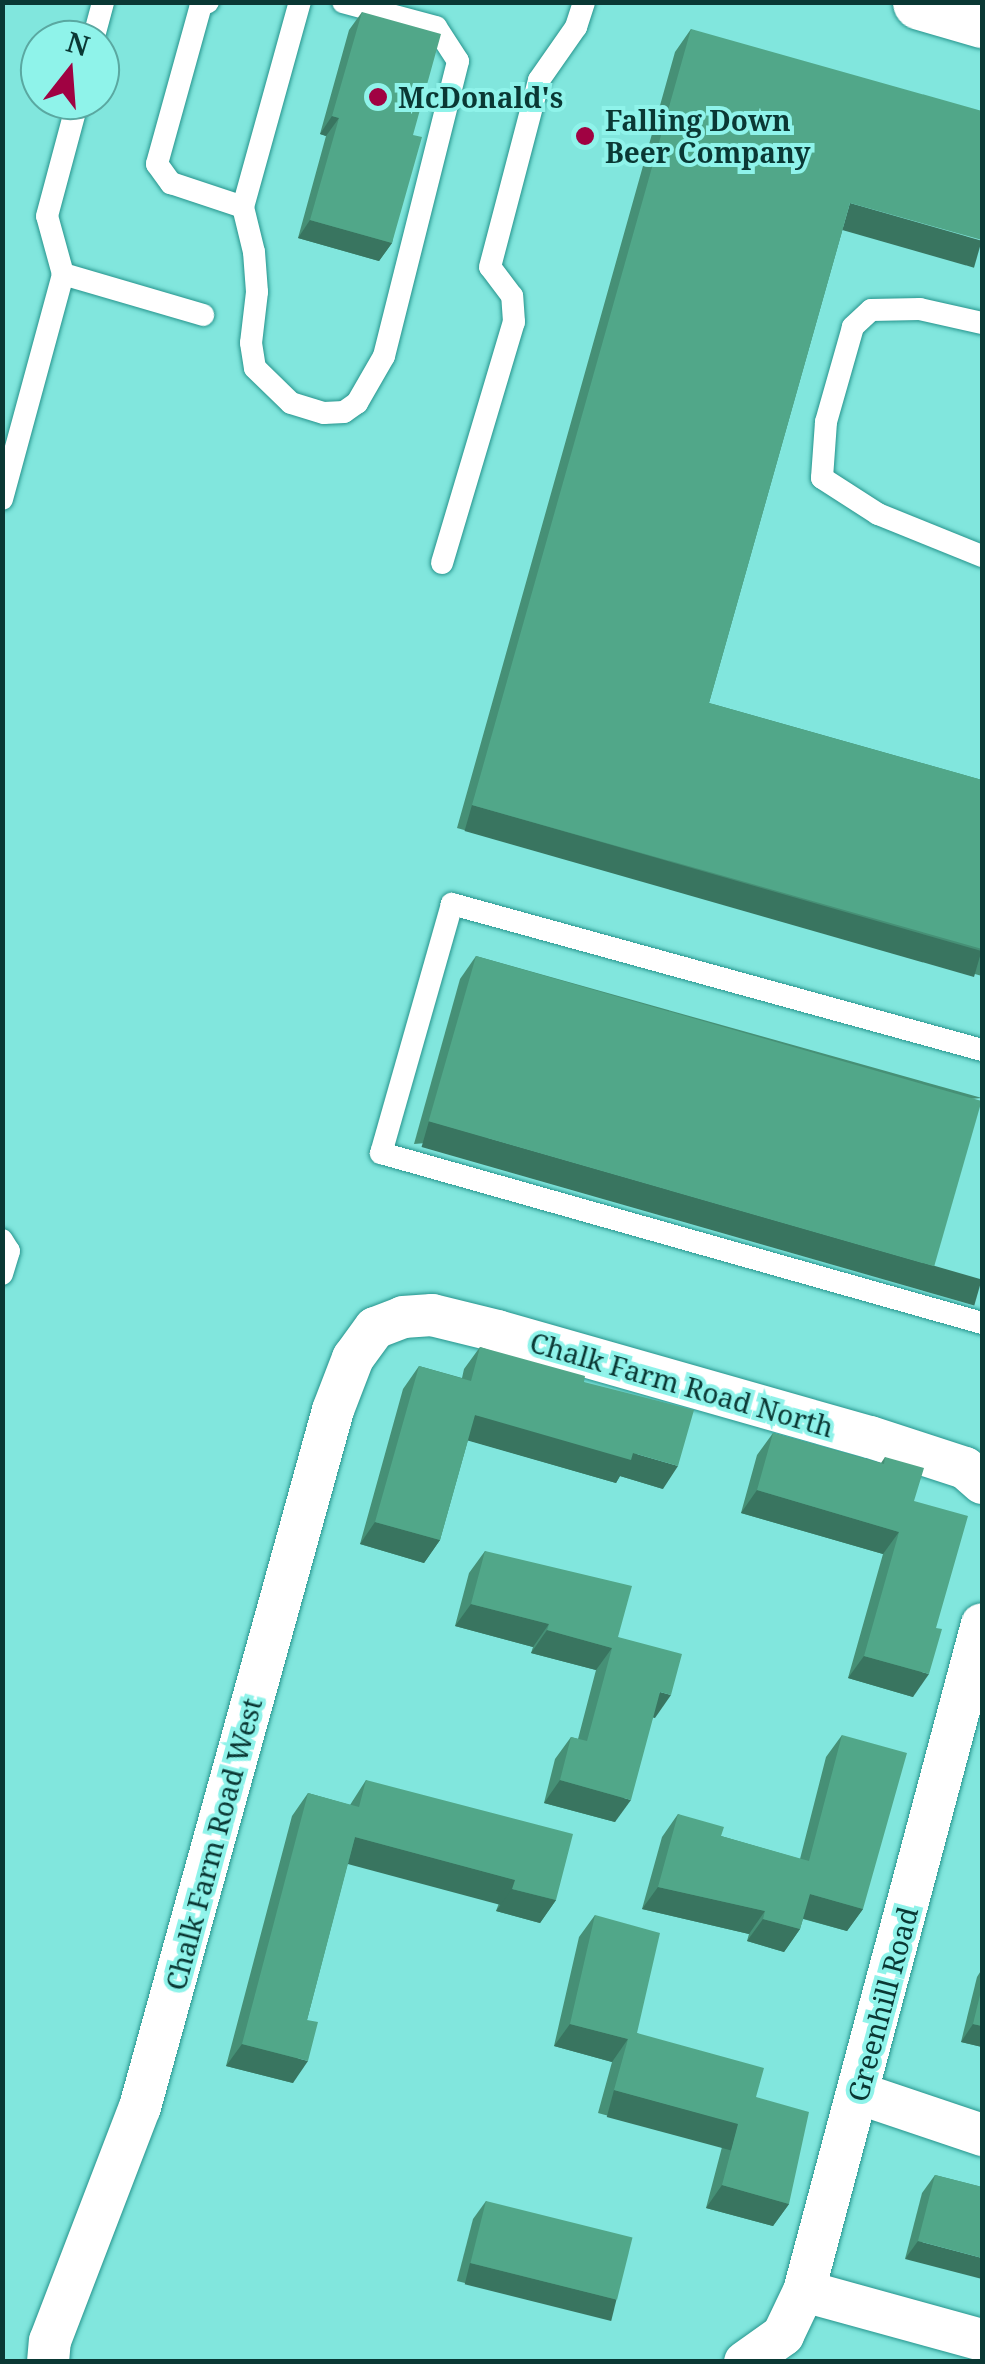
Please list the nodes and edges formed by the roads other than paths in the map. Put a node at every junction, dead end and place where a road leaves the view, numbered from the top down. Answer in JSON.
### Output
{"nodes":[{"id":1,"x":208,"y":2,"type":"edge"},
{"id":2,"x":300,"y":2,"type":"edge"},
{"id":3,"x":343,"y":2,"type":"edge"},
{"id":4,"x":584,"y":2,"type":"edge"},
{"id":5,"x":920,"y":2,"type":"edge"},
{"id":6,"x":982,"y":20,"type":"edge"},
{"id":7,"x":73,"y":120,"type":"edge"},
{"id":8,"x":242,"y":207,"type":"junction"},
{"id":9,"x":62,"y":274,"type":"junction"},
{"id":10,"x":203,"y":316,"type":"dead end"},
{"id":11,"x":982,"y":323,"type":"edge"},
{"id":12,"x":2,"y":499,"type":"edge"},
{"id":13,"x":982,"y":556,"type":"edge"},
{"id":14,"x":442,"y":563,"type":"dead end"},
{"id":15,"x":982,"y":1050,"type":"edge"},
{"id":16,"x":2,"y":1240,"type":"edge"},
{"id":17,"x":2,"y":1274,"type":"edge"},
{"id":18,"x":982,"y":1324,"type":"edge"},
{"id":19,"x":375,"y":1328,"type":"joint"},
{"id":20,"x":982,"y":1484,"type":"edge"},
{"id":21,"x":982,"y":1624,"type":"edge"},
{"id":22,"x":967,"y":1742,"type":"edge"},
{"id":23,"x":858,"y":2093,"type":"junction"},
{"id":24,"x":982,"y":2135,"type":"edge"},
{"id":25,"x":804,"y":2292,"type":"junction"},
{"id":26,"x":982,"y":2340,"type":"edge"},
{"id":27,"x":48,"y":2362,"type":"edge"},
{"id":28,"x":745,"y":2362,"type":"edge"}],
"edges":[{"from":1,"to":8,"type":"lane"},
{"from":2,"to":8,"type":"lane"},
{"from":3,"to":8,"type":"lane"},
{"from":4,"to":14,"type":"lane"},
{"from":5,"to":6,"type":"main road"},
{"from":7,"to":9,"type":"lane"},
{"from":9,"to":10,"type":"lane"},
{"from":9,"to":12,"type":"lane"},
{"from":11,"to":13,"type":"lane"},
{"from":15,"to":18,"type":"lane"},
{"from":16,"to":17,"type":"lane"},
{"from":19,"to":20,"type":"street","name":"Chalk Farm Road North"},
{"from":19,"to":27,"type":"street","name":"Chalk Farm Road West"},
{"from":21,"to":22,"type":"street","name":"Greenhill Road"},
{"from":22,"to":23,"type":"street","name":"Greenhill Road"},
{"from":23,"to":24,"type":"street"},
{"from":23,"to":25,"type":"street","name":"Greenhill Road"},
{"from":25,"to":26,"type":"street"},
{"from":25,"to":28,"type":"street","name":"Greenhill Road"}]}
